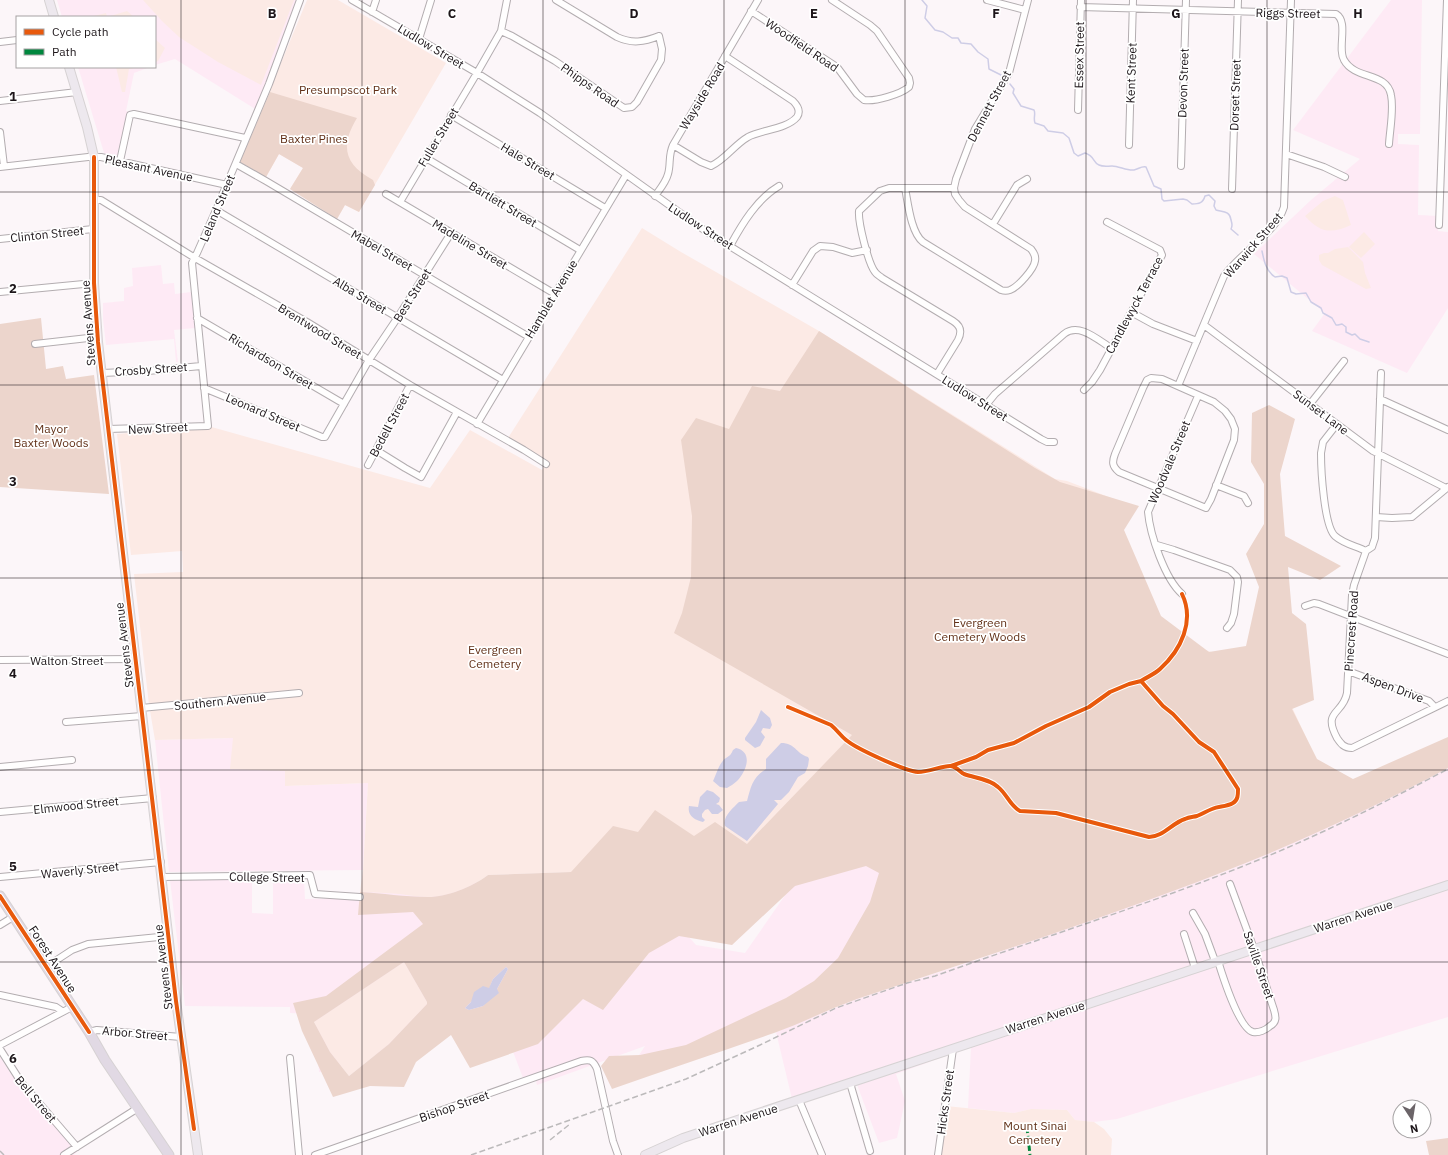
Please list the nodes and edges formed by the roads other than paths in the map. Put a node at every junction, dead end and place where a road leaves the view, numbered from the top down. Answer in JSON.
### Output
{"nodes":[{"id":1,"x":49,"y":0,"type":"edge"},
{"id":2,"x":300,"y":0,"type":"edge"},
{"id":3,"x":352,"y":0,"type":"edge"},
{"id":4,"x":376,"y":0,"type":"edge"},
{"id":5,"x":431,"y":0,"type":"edge"},
{"id":6,"x":507,"y":0,"type":"edge"},
{"id":7,"x":556,"y":0,"type":"edge"},
{"id":8,"x":758,"y":0,"type":"edge"},
{"id":9,"x":832,"y":0,"type":"edge"},
{"id":10,"x":987,"y":0,"type":"edge"},
{"id":11,"x":1028,"y":0,"type":"edge"},
{"id":12,"x":1081,"y":0,"type":"edge"},
{"id":13,"x":1133,"y":0,"type":"edge"},
{"id":14,"x":1186,"y":0,"type":"edge"},
{"id":15,"x":1238,"y":0,"type":"edge"},
{"id":16,"x":1290,"y":0,"type":"edge"},
{"id":17,"x":1448,"y":0,"type":"edge"},
{"id":18,"x":1080,"y":7,"type":"junction"},
{"id":19,"x":1133,"y":8,"type":"junction"},
{"id":20,"x":1025,"y":10,"type":"junction"},
{"id":21,"x":1185,"y":10,"type":"junction"},
{"id":22,"x":1448,"y":10,"type":"edge"},
{"id":23,"x":751,"y":11,"type":"junction"},
{"id":24,"x":372,"y":12,"type":"junction"},
{"id":25,"x":1237,"y":12,"type":"junction"},
{"id":26,"x":1290,"y":13,"type":"junction"},
{"id":27,"x":54,"y":16,"type":"edge"},
{"id":28,"x":501,"y":31,"type":"junction"},
{"id":29,"x":419,"y":39,"type":"junction"},
{"id":30,"x":16,"y":40,"type":"edge"},
{"id":31,"x":0,"y":42,"type":"edge"},
{"id":32,"x":725,"y":56,"type":"junction"},
{"id":33,"x":69,"y":68,"type":"edge"},
{"id":34,"x":477,"y":73,"type":"junction"},
{"id":35,"x":77,"y":92,"type":"junction"},
{"id":36,"x":0,"y":101,"type":"edge"},
{"id":37,"x":1078,"y":110,"type":"dead end"},
{"id":38,"x":451,"y":115,"type":"junction"},
{"id":39,"x":0,"y":132,"type":"edge"},
{"id":40,"x":1445,"y":135,"type":"edge"},
{"id":41,"x":245,"y":138,"type":"junction"},
{"id":42,"x":1389,"y":144,"type":"dead end"},
{"id":43,"x":673,"y":145,"type":"junction"},
{"id":44,"x":1129,"y":145,"type":"dead end"},
{"id":45,"x":1286,"y":154,"type":"junction"},
{"id":46,"x":94,"y":157,"type":"junction"},
{"id":47,"x":426,"y":158,"type":"junction"},
{"id":48,"x":120,"y":161,"type":"junction"},
{"id":49,"x":236,"y":164,"type":"junction"},
{"id":50,"x":1181,"y":166,"type":"dead end"},
{"id":51,"x":2,"y":167,"type":"edge"},
{"id":52,"x":626,"y":175,"type":"junction"},
{"id":53,"x":1027,"y":178,"type":"dead end"},
{"id":54,"x":1345,"y":178,"type":"dead end"},
{"id":55,"x":227,"y":185,"type":"junction"},
{"id":56,"x":779,"y":186,"type":"dead end"},
{"id":57,"x":905,"y":188,"type":"junction"},
{"id":58,"x":954,"y":188,"type":"junction"},
{"id":59,"x":1232,"y":189,"type":"dead end"},
{"id":60,"x":386,"y":194,"type":"dead end"},
{"id":61,"x":655,"y":196,"type":"junction"},
{"id":62,"x":93,"y":200,"type":"junction"},
{"id":63,"x":400,"y":202,"type":"junction"},
{"id":64,"x":605,"y":208,"type":"junction"},
{"id":65,"x":216,"y":210,"type":"junction"},
{"id":66,"x":1107,"y":222,"type":"dead end"},
{"id":67,"x":993,"y":224,"type":"junction"},
{"id":68,"x":1439,"y":225,"type":"dead end"},
{"id":69,"x":93,"y":229,"type":"junction"},
{"id":70,"x":451,"y":233,"type":"junction"},
{"id":71,"x":0,"y":239,"type":"edge"},
{"id":72,"x":730,"y":246,"type":"junction"},
{"id":73,"x":580,"y":250,"type":"junction"},
{"id":74,"x":867,"y":250,"type":"junction"},
{"id":75,"x":195,"y":258,"type":"junction"},
{"id":76,"x":424,"y":275,"type":"junction"},
{"id":77,"x":94,"y":283,"type":"junction"},
{"id":78,"x":792,"y":285,"type":"junction"},
{"id":79,"x":0,"y":292,"type":"edge"},
{"id":80,"x":555,"y":294,"type":"junction"},
{"id":81,"x":1130,"y":312,"type":"junction"},
{"id":82,"x":398,"y":317,"type":"junction"},
{"id":83,"x":197,"y":318,"type":"junction"},
{"id":84,"x":1204,"y":325,"type":"junction"},
{"id":85,"x":97,"y":337,"type":"junction"},
{"id":86,"x":529,"y":337,"type":"junction"},
{"id":87,"x":1197,"y":340,"type":"junction"},
{"id":88,"x":35,"y":344,"type":"dead end"},
{"id":89,"x":1111,"y":348,"type":"junction"},
{"id":90,"x":369,"y":360,"type":"junction"},
{"id":91,"x":1344,"y":361,"type":"dead end"},
{"id":92,"x":201,"y":366,"type":"junction"},
{"id":93,"x":102,"y":373,"type":"junction"},
{"id":94,"x":1381,"y":373,"type":"dead end"},
{"id":95,"x":937,"y":374,"type":"junction"},
{"id":96,"x":503,"y":380,"type":"junction"},
{"id":97,"x":410,"y":385,"type":"junction"},
{"id":98,"x":1178,"y":386,"type":"junction"},
{"id":99,"x":204,"y":388,"type":"junction"},
{"id":100,"x":1084,"y":390,"type":"dead end"},
{"id":101,"x":1198,"y":396,"type":"junction"},
{"id":102,"x":1380,"y":399,"type":"junction"},
{"id":103,"x":344,"y":404,"type":"junction"},
{"id":104,"x":1310,"y":404,"type":"junction"},
{"id":105,"x":986,"y":405,"type":"junction"},
{"id":106,"x":457,"y":412,"type":"junction"},
{"id":107,"x":477,"y":424,"type":"junction"},
{"id":108,"x":1337,"y":424,"type":"junction"},
{"id":109,"x":208,"y":426,"type":"joint"},
{"id":110,"x":108,"y":430,"type":"junction"},
{"id":111,"x":1448,"y":430,"type":"edge"},
{"id":112,"x":322,"y":437,"type":"joint"},
{"id":113,"x":1054,"y":442,"type":"dead end"},
{"id":114,"x":376,"y":450,"type":"junction"},
{"id":115,"x":1378,"y":454,"type":"junction"},
{"id":116,"x":546,"y":464,"type":"dead end"},
{"id":117,"x":368,"y":465,"type":"dead end"},
{"id":118,"x":1216,"y":485,"type":"junction"},
{"id":119,"x":1158,"y":488,"type":"junction"},
{"id":120,"x":1447,"y":488,"type":"edge"},
{"id":121,"x":1248,"y":503,"type":"dead end"},
{"id":122,"x":1376,"y":516,"type":"junction"},
{"id":123,"x":1157,"y":545,"type":"junction"},
{"id":124,"x":1366,"y":551,"type":"junction"},
{"id":125,"x":1182,"y":594,"type":"dead end"},
{"id":126,"x":1305,"y":606,"type":"dead end"},
{"id":127,"x":1351,"y":616,"type":"junction"},
{"id":128,"x":1227,"y":628,"type":"dead end"},
{"id":129,"x":1448,"y":654,"type":"edge"},
{"id":130,"x":0,"y":660,"type":"edge"},
{"id":131,"x":135,"y":660,"type":"junction"},
{"id":132,"x":1348,"y":671,"type":"junction"},
{"id":133,"x":299,"y":693,"type":"dead end"},
{"id":134,"x":1448,"y":701,"type":"edge"},
{"id":135,"x":1436,"y":707,"type":"junction"},
{"id":136,"x":142,"y":712,"type":"junction"},
{"id":137,"x":66,"y":722,"type":"dead end"},
{"id":138,"x":72,"y":760,"type":"dead end"},
{"id":139,"x":0,"y":767,"type":"edge"},
{"id":140,"x":153,"y":798,"type":"junction"},
{"id":141,"x":0,"y":812,"type":"edge"},
{"id":142,"x":161,"y":862,"type":"junction"},
{"id":143,"x":0,"y":877,"type":"edge"},
{"id":144,"x":162,"y":877,"type":"junction"},
{"id":145,"x":1230,"y":884,"type":"dead end"},
{"id":146,"x":1448,"y":885,"type":"edge"},
{"id":147,"x":0,"y":896,"type":"edge"},
{"id":148,"x":360,"y":897,"type":"dead end"},
{"id":149,"x":1193,"y":913,"type":"dead end"},
{"id":150,"x":13,"y":917,"type":"junction"},
{"id":151,"x":0,"y":925,"type":"edge"},
{"id":152,"x":1184,"y":934,"type":"dead end"},
{"id":153,"x":169,"y":936,"type":"junction"},
{"id":154,"x":1254,"y":949,"type":"junction"},
{"id":155,"x":1217,"y":961,"type":"junction"},
{"id":156,"x":46,"y":967,"type":"junction"},
{"id":157,"x":1195,"y":968,"type":"junction"},
{"id":158,"x":0,"y":995,"type":"edge"},
{"id":159,"x":72,"y":1006,"type":"junction"},
{"id":160,"x":62,"y":1011,"type":"junction"},
{"id":161,"x":89,"y":1032,"type":"junction"},
{"id":162,"x":181,"y":1037,"type":"junction"},
{"id":163,"x":0,"y":1045,"type":"edge"},
{"id":164,"x":0,"y":1048,"type":"edge"},
{"id":165,"x":953,"y":1049,"type":"junction"},
{"id":166,"x":290,"y":1058,"type":"dead end"},
{"id":167,"x":850,"y":1083,"type":"junction"},
{"id":168,"x":799,"y":1100,"type":"junction"},
{"id":169,"x":138,"y":1108,"type":"junction"},
{"id":170,"x":77,"y":1147,"type":"junction"},
{"id":171,"x":870,"y":1151,"type":"dead end"},
{"id":172,"x":64,"y":1155,"type":"edge"},
{"id":173,"x":169,"y":1155,"type":"edge"},
{"id":174,"x":198,"y":1155,"type":"edge"},
{"id":175,"x":299,"y":1155,"type":"edge"},
{"id":176,"x":315,"y":1155,"type":"edge"},
{"id":177,"x":618,"y":1155,"type":"edge"},
{"id":178,"x":645,"y":1155,"type":"edge"},
{"id":179,"x":822,"y":1155,"type":"edge"},
{"id":180,"x":938,"y":1155,"type":"edge"}],
"edges":[{"from":1,"to":27,"type":"main road"},
{"from":2,"to":41,"type":"street","name":"Leland Street"},
{"from":3,"to":24,"type":"street","name":"Ludlow Street"},
{"from":4,"to":24,"type":"street"},
{"from":5,"to":29,"type":"street"},
{"from":6,"to":28,"type":"street","name":"Fuller Street"},
{"from":7,"to":28,"type":"street","name":"Phipps Road"},
{"from":8,"to":23,"type":"street","name":"Wayside Road"},
{"from":9,"to":23,"type":"street","name":"Woodfield Road"},
{"from":10,"to":20,"type":"street"},
{"from":11,"to":20,"type":"street","name":"Dennett Street"},
{"from":12,"to":18,"type":"street","name":"Essex Street"},
{"from":13,"to":19,"type":"street","name":"Kent Street"},
{"from":14,"to":21,"type":"street","name":"Devon Street"},
{"from":15,"to":25,"type":"street","name":"Dorset Street"},
{"from":16,"to":26,"type":"street","name":"Warwick Street"},
{"from":17,"to":22,"type":"street"},
{"from":18,"to":19,"type":"street","name":"Riggs Street"},
{"from":18,"to":37,"type":"street","name":"Essex Street"},
{"from":19,"to":21,"type":"street","name":"Riggs Street"},
{"from":19,"to":44,"type":"street","name":"Kent Street"},
{"from":20,"to":58,"type":"street","name":"Dennett Street"},
{"from":21,"to":25,"type":"street","name":"Riggs Street"},
{"from":21,"to":50,"type":"street","name":"Devon Street"},
{"from":22,"to":40,"type":"street"},
{"from":23,"to":32,"type":"street","name":"Wayside Road"},
{"from":24,"to":29,"type":"street","name":"Ludlow Street"},
{"from":25,"to":26,"type":"street","name":"Riggs Street"},
{"from":25,"to":59,"type":"street","name":"Dorset Street"},
{"from":26,"to":42,"type":"street","name":"Riggs Street"},
{"from":26,"to":45,"type":"street","name":"Warwick Street"},
{"from":28,"to":34,"type":"street","name":"Fuller Street"},
{"from":29,"to":34,"type":"street","name":"Ludlow Street"},
{"from":30,"to":31,"type":"street"},
{"from":32,"to":43,"type":"street","name":"Wayside Road"},
{"from":32,"to":43,"type":"street"},
{"from":33,"to":35,"type":"main road","name":"Stevens Avenue"},
{"from":34,"to":38,"type":"street","name":"Fuller Street"},
{"from":34,"to":52,"type":"street","name":"Ludlow Street"},
{"from":35,"to":36,"type":"street"},
{"from":35,"to":46,"type":"main road","name":"Stevens Avenue"},
{"from":38,"to":47,"type":"street","name":"Fuller Street"},
{"from":38,"to":64,"type":"street","name":"Hale Street"},
{"from":39,"to":51,"type":"street"},
{"from":40,"to":68,"type":"street"},
{"from":41,"to":48,"type":"street"},
{"from":41,"to":49,"type":"street","name":"Leland Street"},
{"from":43,"to":61,"type":"street","name":"Wayside Road"},
{"from":45,"to":54,"type":"street"},
{"from":45,"to":84,"type":"street","name":"Warwick Street"},
{"from":46,"to":48,"type":"street","name":"Pleasant Avenue"},
{"from":46,"to":51,"type":"street","name":"Pleasant Avenue"},
{"from":46,"to":62,"type":"main road","name":"Stevens Avenue"},
{"from":47,"to":63,"type":"street","name":"Fuller Street"},
{"from":47,"to":73,"type":"street","name":"Bartlett Street"},
{"from":48,"to":55,"type":"street","name":"Pleasant Avenue"},
{"from":49,"to":55,"type":"street","name":"Leland Street"},
{"from":49,"to":76,"type":"street","name":"Mabel Street"},
{"from":52,"to":61,"type":"street","name":"Ludlow Street"},
{"from":52,"to":64,"type":"street","name":"Hamblet Avenue"},
{"from":53,"to":67,"type":"street"},
{"from":55,"to":65,"type":"street","name":"Leland Street"},
{"from":56,"to":72,"type":"street"},
{"from":57,"to":58,"type":"street"},
{"from":57,"to":67,"type":"street"},
{"from":57,"to":74,"type":"street"},
{"from":58,"to":67,"type":"street"},
{"from":60,"to":63,"type":"street","name":"Madeline Street"},
{"from":61,"to":72,"type":"street","name":"Ludlow Street"},
{"from":62,"to":69,"type":"main road","name":"Stevens Avenue"},
{"from":62,"to":75,"type":"street","name":"Brentwood Street"},
{"from":63,"to":70,"type":"street","name":"Madeline Street"},
{"from":64,"to":73,"type":"street","name":"Hamblet Avenue"},
{"from":65,"to":75,"type":"street","name":"Leland Street"},
{"from":65,"to":82,"type":"street","name":"Alba Street"},
{"from":66,"to":81,"type":"street","name":"Candlewyck Terrace"},
{"from":69,"to":71,"type":"street","name":"Clinton Street"},
{"from":69,"to":77,"type":"main road","name":"Stevens Avenue"},
{"from":70,"to":76,"type":"street","name":"Best Street"},
{"from":70,"to":80,"type":"street","name":"Madeline Street"},
{"from":72,"to":78,"type":"street","name":"Ludlow Street"},
{"from":73,"to":80,"type":"street","name":"Hamblet Avenue"},
{"from":74,"to":78,"type":"street"},
{"from":74,"to":95,"type":"street"},
{"from":75,"to":83,"type":"street","name":"Leland Street"},
{"from":75,"to":90,"type":"street","name":"Brentwood Street"},
{"from":76,"to":82,"type":"street","name":"Best Street"},
{"from":76,"to":86,"type":"street","name":"Mabel Street"},
{"from":77,"to":79,"type":"street"},
{"from":77,"to":85,"type":"main road","name":"Stevens Avenue"},
{"from":78,"to":95,"type":"street","name":"Ludlow Street"},
{"from":80,"to":86,"type":"street","name":"Hamblet Avenue"},
{"from":81,"to":87,"type":"street"},
{"from":81,"to":89,"type":"street","name":"Candlewyck Terrace"},
{"from":82,"to":90,"type":"street","name":"Best Street"},
{"from":82,"to":96,"type":"street","name":"Alba Street"},
{"from":83,"to":92,"type":"street","name":"Leland Street"},
{"from":83,"to":103,"type":"street","name":"Richardson Street"},
{"from":84,"to":87,"type":"street","name":"Warwick Street"},
{"from":84,"to":104,"type":"street","name":"Sunset Lane"},
{"from":85,"to":88,"type":"street"},
{"from":85,"to":93,"type":"main road","name":"Stevens Avenue"},
{"from":86,"to":96,"type":"street","name":"Hamblet Avenue"},
{"from":87,"to":98,"type":"street","name":"Warwick Street"},
{"from":89,"to":100,"type":"street","name":"Candlewyck Terrace"},
{"from":89,"to":105,"type":"street"},
{"from":90,"to":97,"type":"street","name":"Brentwood Street"},
{"from":90,"to":103,"type":"street","name":"Best Street"},
{"from":91,"to":104,"type":"street"},
{"from":92,"to":93,"type":"street","name":"Crosby Street"},
{"from":92,"to":99,"type":"street","name":"Leland Street"},
{"from":93,"to":110,"type":"main road","name":"Stevens Avenue"},
{"from":94,"to":102,"type":"street","name":"Pinecrest Road"},
{"from":95,"to":105,"type":"street","name":"Ludlow Street"},
{"from":96,"to":107,"type":"street","name":"Hamblet Avenue"},
{"from":97,"to":106,"type":"street","name":"Brentwood Street"},
{"from":97,"to":114,"type":"street","name":"Bedell Street"},
{"from":98,"to":101,"type":"street"},
{"from":98,"to":119,"type":"street"},
{"from":99,"to":109,"type":"street","name":"Leland Street"},
{"from":99,"to":112,"type":"street","name":"Leonard Street"},
{"from":101,"to":118,"type":"street"},
{"from":101,"to":119,"type":"street","name":"Woodvale Street"},
{"from":102,"to":111,"type":"street"},
{"from":102,"to":115,"type":"street","name":"Pinecrest Road"},
{"from":103,"to":112,"type":"street","name":"Best Street"},
{"from":104,"to":108,"type":"street","name":"Sunset Lane"},
{"from":105,"to":113,"type":"street","name":"Ludlow Street"},
{"from":106,"to":107,"type":"street","name":"Brentwood Street"},
{"from":106,"to":114,"type":"street"},
{"from":107,"to":116,"type":"street","name":"Brentwood Street"},
{"from":108,"to":115,"type":"street","name":"Sunset Lane"},
{"from":108,"to":124,"type":"street"},
{"from":109,"to":110,"type":"street","name":"New Street"},
{"from":110,"to":131,"type":"main road","name":"Stevens Avenue"},
{"from":114,"to":117,"type":"street","name":"Bedell Street"},
{"from":115,"to":120,"type":"street","name":"Sunset Lane"},
{"from":115,"to":122,"type":"street","name":"Pinecrest Road"},
{"from":118,"to":119,"type":"street"},
{"from":118,"to":121,"type":"street"},
{"from":119,"to":123,"type":"street","name":"Woodvale Street"},
{"from":120,"to":122,"type":"street"},
{"from":122,"to":124,"type":"street","name":"Pinecrest Road"},
{"from":123,"to":125,"type":"street","name":"Woodvale Street"},
{"from":123,"to":128,"type":"street"},
{"from":124,"to":127,"type":"street","name":"Pinecrest Road"},
{"from":126,"to":127,"type":"street"},
{"from":127,"to":129,"type":"street"},
{"from":127,"to":132,"type":"street","name":"Pinecrest Road"},
{"from":130,"to":131,"type":"street","name":"Walton Street"},
{"from":131,"to":136,"type":"main road","name":"Stevens Avenue"},
{"from":132,"to":135,"type":"street","name":"Aspen Drive"},
{"from":132,"to":135,"type":"street","name":"Pinecrest Road"},
{"from":133,"to":136,"type":"street","name":"Southern Avenue"},
{"from":134,"to":135,"type":"street","name":"Pinecrest Road"},
{"from":136,"to":137,"type":"street","name":"Southern Avenue"},
{"from":136,"to":140,"type":"main road","name":"Stevens Avenue"},
{"from":138,"to":139,"type":"street"},
{"from":140,"to":141,"type":"street","name":"Elmwood Street"},
{"from":140,"to":142,"type":"main road","name":"Stevens Avenue"},
{"from":142,"to":143,"type":"street","name":"Waverly Street"},
{"from":142,"to":144,"type":"main road","name":"Stevens Avenue"},
{"from":144,"to":148,"type":"street","name":"College Street"},
{"from":144,"to":153,"type":"main road","name":"Stevens Avenue"},
{"from":145,"to":154,"type":"street","name":"Saville Street"},
{"from":146,"to":154,"type":"main road","name":"Warren Avenue"},
{"from":147,"to":150,"type":"highway","name":"Forest Avenue"},
{"from":149,"to":155,"type":"street"},
{"from":150,"to":151,"type":"street"},
{"from":150,"to":156,"type":"highway","name":"Forest Avenue"},
{"from":152,"to":157,"type":"street"},
{"from":153,"to":156,"type":"street"},
{"from":153,"to":162,"type":"main road","name":"Stevens Avenue"},
{"from":154,"to":155,"type":"main road","name":"Warren Avenue"},
{"from":154,"to":155,"type":"street","name":"Saville Street"},
{"from":155,"to":157,"type":"main road","name":"Warren Avenue"},
{"from":156,"to":159,"type":"highway","name":"Forest Avenue"},
{"from":157,"to":165,"type":"main road","name":"Warren Avenue"},
{"from":158,"to":160,"type":"street"},
{"from":159,"to":160,"type":"street"},
{"from":159,"to":161,"type":"highway","name":"Forest Avenue"},
{"from":160,"to":163,"type":"street"},
{"from":161,"to":162,"type":"street","name":"Arbor Street"},
{"from":161,"to":169,"type":"highway","name":"Forest Avenue"},
{"from":162,"to":174,"type":"main road","name":"Stevens Avenue"},
{"from":164,"to":170,"type":"street","name":"Bell Street"},
{"from":165,"to":167,"type":"main road","name":"Warren Avenue"},
{"from":165,"to":180,"type":"street","name":"Hicks Street"},
{"from":166,"to":175,"type":"street"},
{"from":167,"to":168,"type":"main road","name":"Warren Avenue"},
{"from":167,"to":171,"type":"street"},
{"from":168,"to":178,"type":"main road","name":"Warren Avenue"},
{"from":168,"to":179,"type":"street"},
{"from":169,"to":170,"type":"street"},
{"from":169,"to":173,"type":"highway","name":"Forest Avenue"},
{"from":170,"to":172,"type":"street"},
{"from":176,"to":177,"type":"street","name":"Bishop Street"}]}
